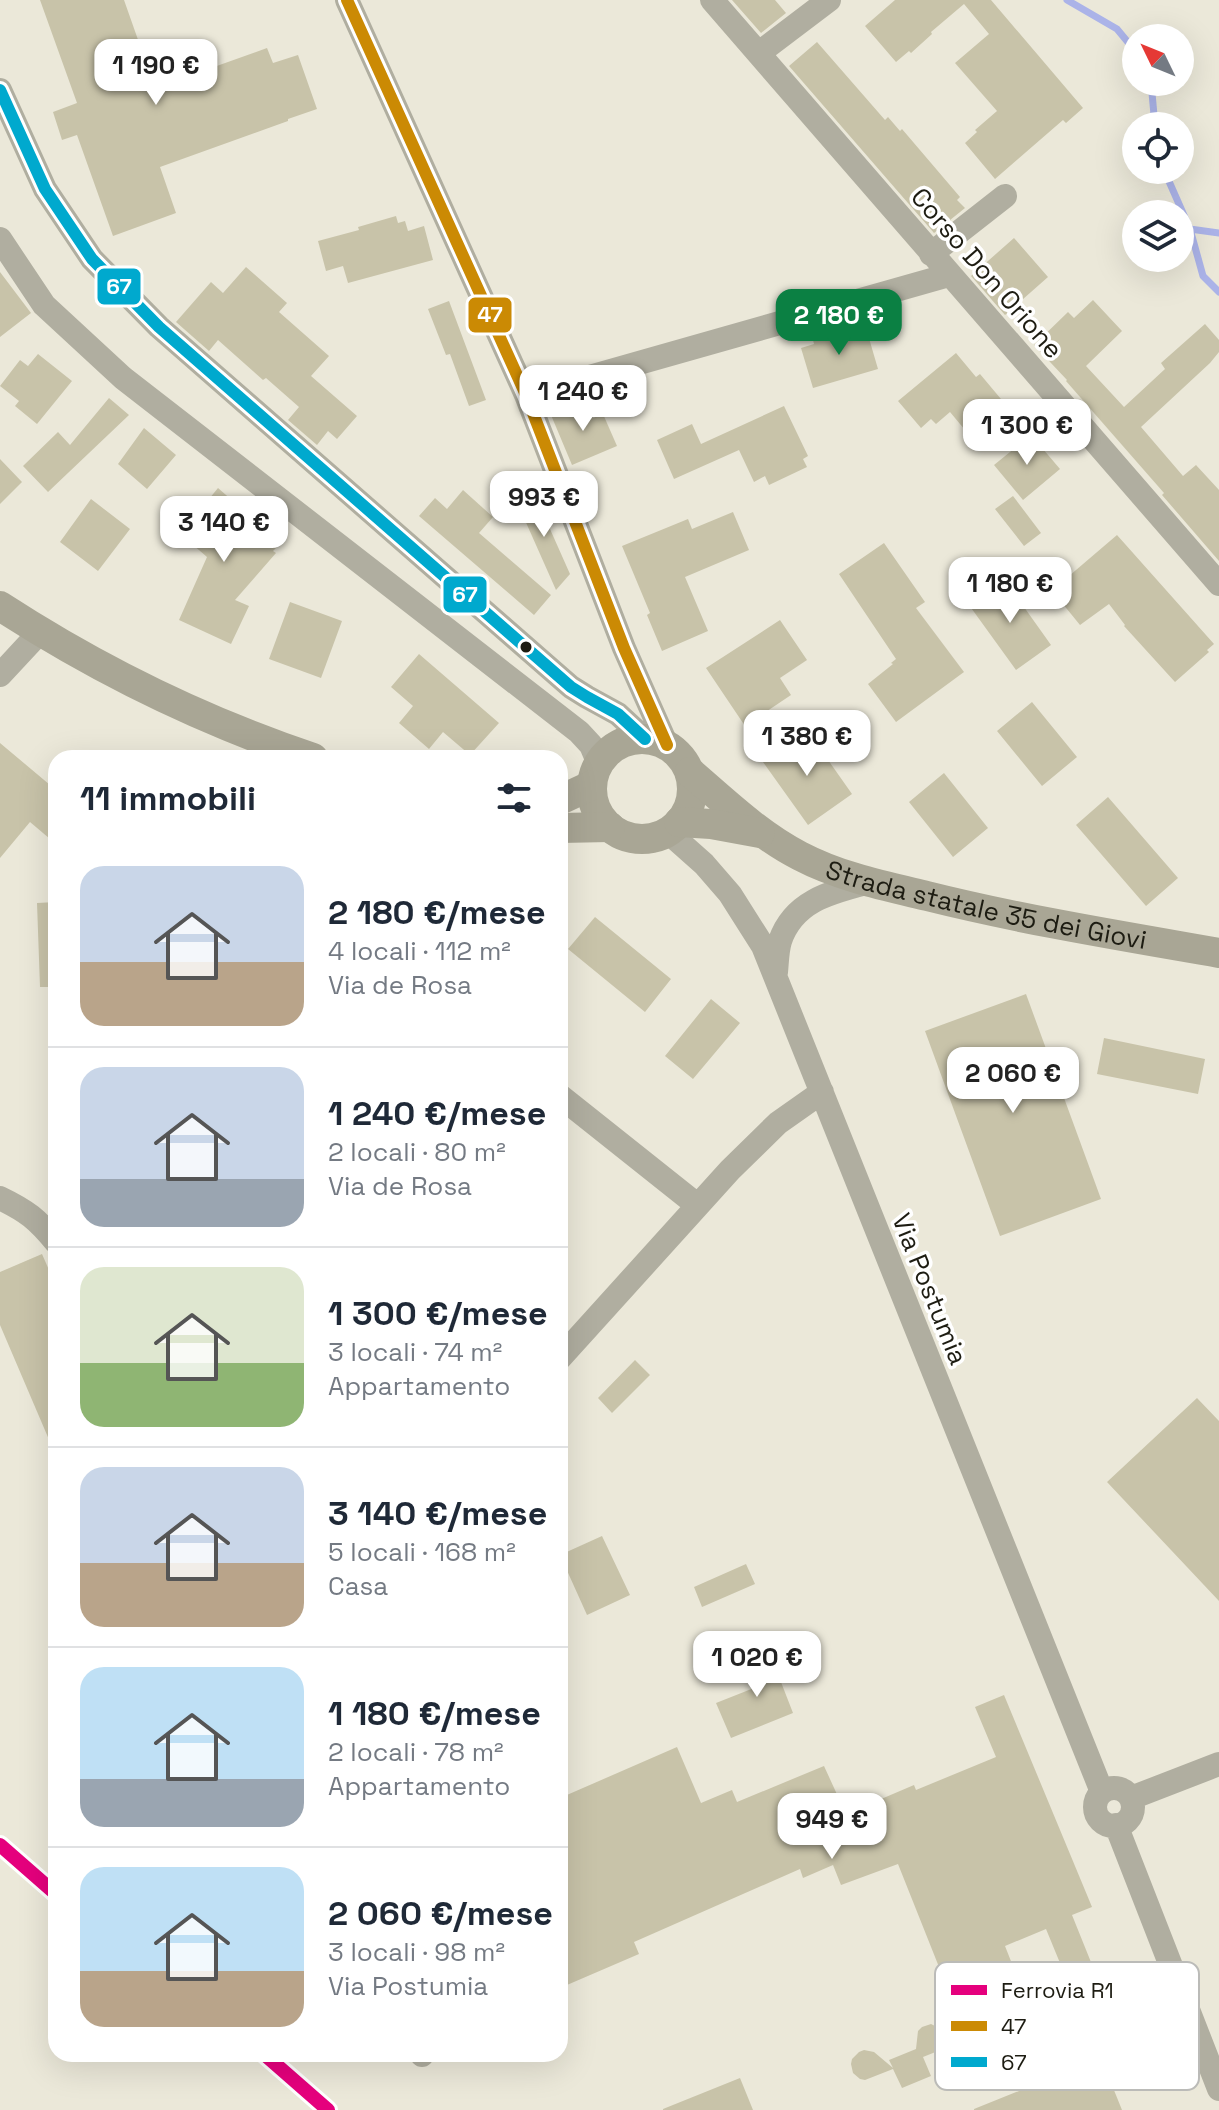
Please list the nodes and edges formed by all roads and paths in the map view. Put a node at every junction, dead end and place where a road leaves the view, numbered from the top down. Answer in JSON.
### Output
{"nodes":[{"id":1,"x":347,"y":0,"type":"edge"},
{"id":2,"x":712,"y":0,"type":"edge"},
{"id":3,"x":829,"y":0,"type":"edge"},
{"id":4,"x":759,"y":53,"type":"junction"},
{"id":5,"x":0,"y":90,"type":"edge"},
{"id":6,"x":1005,"y":196,"type":"dead end"},
{"id":7,"x":0,"y":239,"type":"edge"},
{"id":8,"x":931,"y":254,"type":"junction"},
{"id":9,"x":949,"y":275,"type":"junction"},
{"id":10,"x":526,"y":395,"type":"junction"},
{"id":11,"x":1219,"y":584,"type":"edge"},
{"id":12,"x":0,"y":606,"type":"edge"},
{"id":13,"x":40,"y":632,"type":"junction"},
{"id":14,"x":633,"y":668,"type":"junction"},
{"id":15,"x":0,"y":675,"type":"edge"},
{"id":16,"x":618,"y":714,"type":"junction"},
{"id":17,"x":656,"y":742,"type":"junction"},
{"id":18,"x":293,"y":750,"type":"edge"},
{"id":19,"x":690,"y":772,"type":"junction"},
{"id":20,"x":596,"y":775,"type":"junction"},
{"id":21,"x":568,"y":794,"type":"edge"},
{"id":22,"x":610,"y":827,"type":"junction"},
{"id":23,"x":674,"y":827,"type":"junction"},
{"id":24,"x":568,"y":828,"type":"edge"},
{"id":25,"x":762,"y":834,"type":"junction"},
{"id":26,"x":870,"y":882,"type":"junction"},
{"id":27,"x":1219,"y":953,"type":"edge"},
{"id":28,"x":775,"y":975,"type":"junction"},
{"id":29,"x":822,"y":1092,"type":"junction"},
{"id":30,"x":568,"y":1102,"type":"edge"},
{"id":31,"x":0,"y":1198,"type":"edge"},
{"id":32,"x":697,"y":1205,"type":"junction"},
{"id":33,"x":48,"y":1232,"type":"edge"},
{"id":34,"x":568,"y":1349,"type":"edge"},
{"id":35,"x":1219,"y":1764,"type":"edge"},
{"id":36,"x":1102,"y":1792,"type":"junction"},
{"id":37,"x":1131,"y":1798,"type":"junction"},
{"id":38,"x":1116,"y":1825,"type":"junction"},
{"id":39,"x":1169,"y":1962,"type":"edge"},
{"id":40,"x":1199,"y":2038,"type":"edge"},
{"id":41,"x":1219,"y":2089,"type":"edge"}],
"edges":[{"from":1,"to":10,"type":"street"},
{"from":2,"to":4,"type":"street","name":"Corso Don Orione"},
{"from":3,"to":4,"type":"street"},
{"from":4,"to":8,"type":"street","name":"Corso Don Orione"},
{"from":5,"to":16,"type":"street"},
{"from":6,"to":8,"type":"street"},
{"from":7,"to":20,"type":"street"},
{"from":8,"to":9,"type":"street","name":"Corso Don Orione"},
{"from":9,"to":10,"type":"street"},
{"from":9,"to":11,"type":"street","name":"Corso Don Orione"},
{"from":10,"to":14,"type":"street"},
{"from":12,"to":13,"type":"main road"},
{"from":13,"to":15,"type":"street"},
{"from":13,"to":18,"type":"main road"},
{"from":14,"to":16,"type":"street"},
{"from":14,"to":17,"type":"street"},
{"from":16,"to":17,"type":"street"},
{"from":17,"to":19,"type":"main road"},
{"from":17,"to":20,"type":"main road"},
{"from":19,"to":23,"type":"main road"},
{"from":19,"to":25,"type":"main road","name":"Strada statale 35 dei Giovi"},
{"from":20,"to":21,"type":"main road"},
{"from":20,"to":22,"type":"main road"},
{"from":22,"to":23,"type":"main road"},
{"from":22,"to":24,"type":"main road"},
{"from":23,"to":25,"type":"main road","name":"Strada statale 35 dei Giovi"},
{"from":23,"to":28,"type":"street","name":"Via Postumia"},
{"from":25,"to":26,"type":"main road","name":"Strada statale 35 dei Giovi"},
{"from":26,"to":27,"type":"main road","name":"Strada statale 35 dei Giovi"},
{"from":26,"to":28,"type":"street"},
{"from":28,"to":29,"type":"street","name":"Via Postumia"},
{"from":29,"to":32,"type":"street"},
{"from":29,"to":36,"type":"street","name":"Via Postumia"},
{"from":30,"to":32,"type":"street"},
{"from":31,"to":33,"type":"street"},
{"from":32,"to":34,"type":"street"},
{"from":35,"to":37,"type":"street"},
{"from":36,"to":37,"type":"street"},
{"from":36,"to":38,"type":"street"},
{"from":37,"to":38,"type":"street"},
{"from":38,"to":39,"type":"street"},
{"from":40,"to":41,"type":"street"}]}
